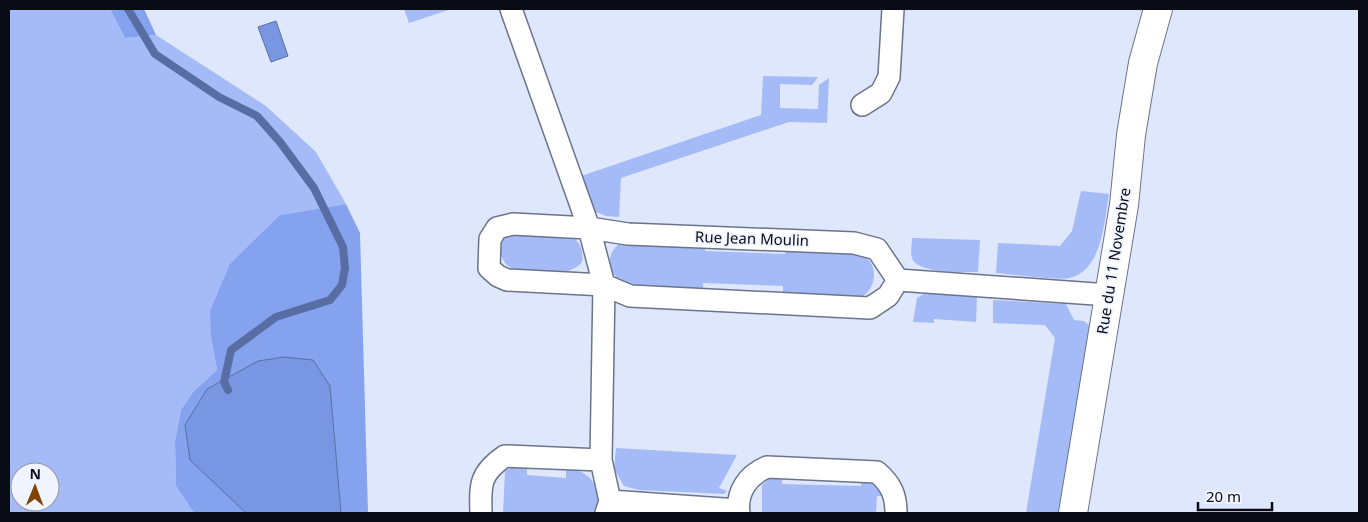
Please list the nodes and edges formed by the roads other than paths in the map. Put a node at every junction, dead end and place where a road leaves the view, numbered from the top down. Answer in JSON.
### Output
{"nodes":[{"id":1,"x":511,"y":9,"type":"edge"},
{"id":2,"x":893,"y":9,"type":"edge"},
{"id":3,"x":1158,"y":9,"type":"edge"},
{"id":4,"x":862,"y":104,"type":"dead end"},
{"id":5,"x":589,"y":228,"type":"junction"},
{"id":6,"x":898,"y":280,"type":"junction"},
{"id":7,"x":604,"y":285,"type":"junction"},
{"id":8,"x":1109,"y":295,"type":"junction"},
{"id":9,"x":601,"y":460,"type":"junction"},
{"id":10,"x":608,"y":507,"type":"edge"},
{"id":11,"x":738,"y":512,"type":"edge"},
{"id":12,"x":481,"y":513,"type":"edge"},
{"id":13,"x":896,"y":513,"type":"edge"},
{"id":14,"x":1073,"y":513,"type":"edge"}],
"edges":[{"from":1,"to":5,"type":"street"},
{"from":2,"to":4,"type":"street"},
{"from":3,"to":8,"type":"street","name":"Rue du 11 Novembre"},
{"from":5,"to":6,"type":"street","name":"Rue Jean Moulin"},
{"from":5,"to":7,"type":"street"},
{"from":5,"to":7,"type":"street","name":"Rue Jean Moulin"},
{"from":6,"to":7,"type":"street","name":"Rue Jean Moulin"},
{"from":6,"to":8,"type":"street"},
{"from":7,"to":9,"type":"street"},
{"from":8,"to":14,"type":"street","name":"Rue du 11 Novembre"},
{"from":9,"to":10,"type":"street"},
{"from":9,"to":12,"type":"street"},
{"from":10,"to":11,"type":"street"},
{"from":11,"to":13,"type":"street"}]}
